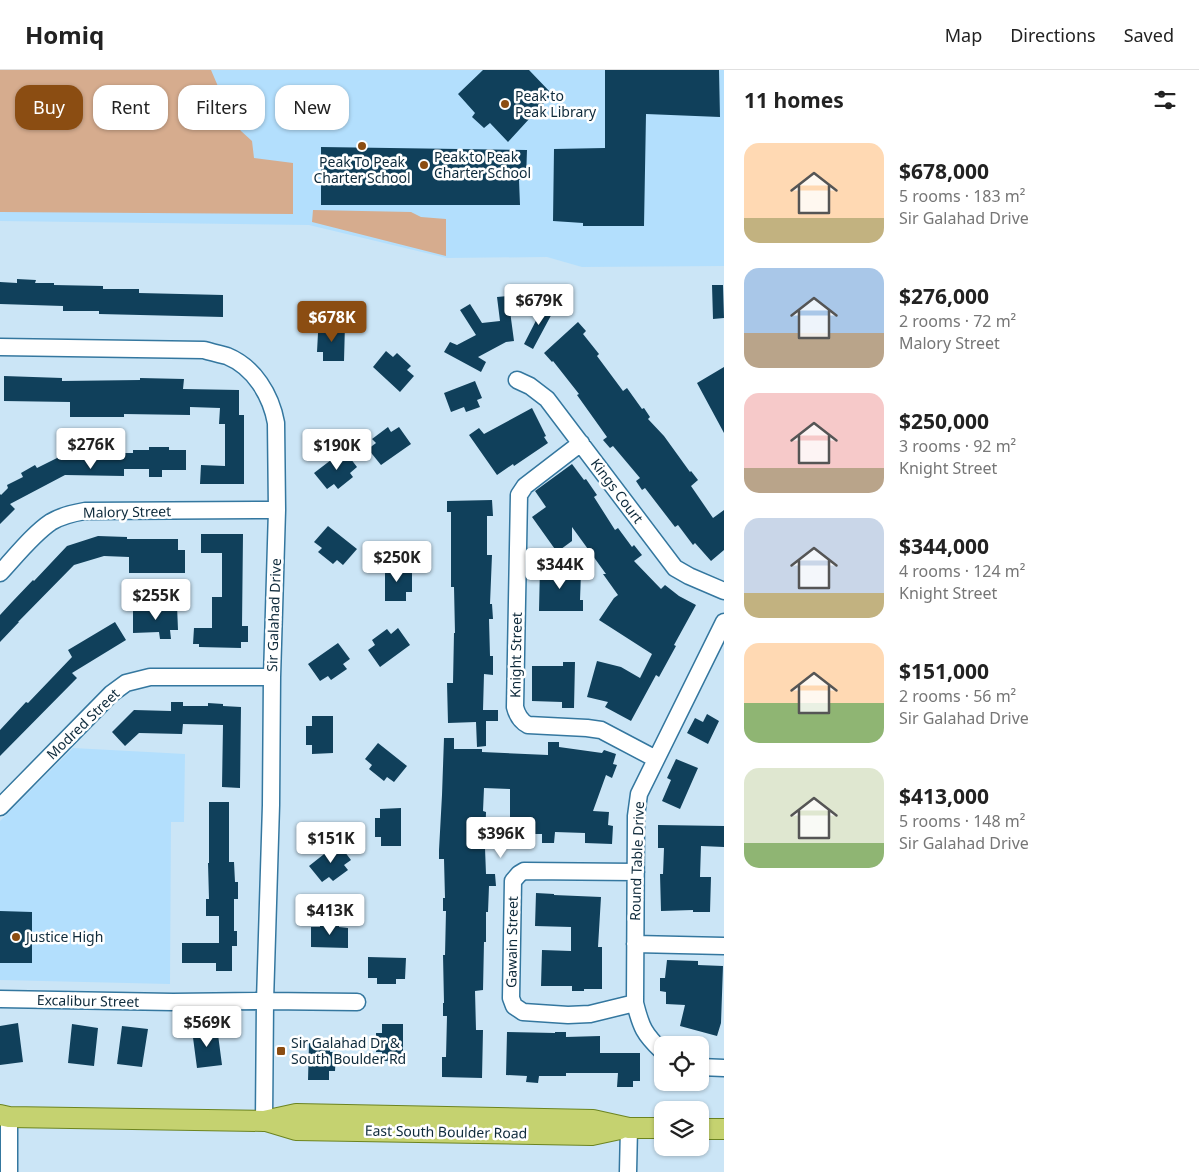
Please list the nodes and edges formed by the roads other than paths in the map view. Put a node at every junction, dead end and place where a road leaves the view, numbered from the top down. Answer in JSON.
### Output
{"nodes":[{"id":1,"x":0,"y":347,"type":"edge"},
{"id":2,"x":517,"y":380,"type":"dead end"},
{"id":3,"x":581,"y":443,"type":"junction"},
{"id":4,"x":277,"y":510,"type":"junction"},
{"id":5,"x":0,"y":573,"type":"edge"},
{"id":6,"x":724,"y":591,"type":"edge"},
{"id":7,"x":722,"y":630,"type":"edge"},
{"id":8,"x":272,"y":678,"type":"junction"},
{"id":9,"x":656,"y":760,"type":"junction"},
{"id":10,"x":0,"y":807,"type":"edge"},
{"id":11,"x":636,"y":872,"type":"junction"},
{"id":12,"x":635,"y":944,"type":"junction"},
{"id":13,"x":724,"y":946,"type":"edge"},
{"id":14,"x":0,"y":999,"type":"edge"},
{"id":15,"x":266,"y":1001,"type":"junction"},
{"id":16,"x":357,"y":1002,"type":"dead end"},
{"id":17,"x":635,"y":1003,"type":"junction"},
{"id":18,"x":654,"y":1044,"type":"edge"},
{"id":19,"x":709,"y":1067,"type":"edge"},
{"id":20,"x":724,"y":1068,"type":"edge"},
{"id":21,"x":3,"y":1117,"type":"edge"},
{"id":22,"x":264,"y":1121,"type":"junction"},
{"id":23,"x":629,"y":1128,"type":"junction"},
{"id":24,"x":654,"y":1128,"type":"edge"},
{"id":25,"x":709,"y":1129,"type":"edge"},
{"id":26,"x":724,"y":1130,"type":"edge"},
{"id":27,"x":8,"y":1172,"type":"edge"},
{"id":28,"x":628,"y":1172,"type":"edge"}],
"edges":[{"from":1,"to":4,"type":"street","name":"Sir Galahad Drive"},
{"from":2,"to":3,"type":"street","name":"Kings Court"},
{"from":3,"to":6,"type":"street","name":"Kings Court"},
{"from":3,"to":9,"type":"street","name":"Knight Street"},
{"from":4,"to":5,"type":"street","name":"Malory Street"},
{"from":4,"to":8,"type":"street","name":"Sir Galahad Drive"},
{"from":7,"to":9,"type":"street","name":"Round Table Drive"},
{"from":8,"to":10,"type":"street","name":"Modred Street"},
{"from":8,"to":15,"type":"street","name":"Sir Galahad Drive"},
{"from":9,"to":11,"type":"street","name":"Round Table Drive"},
{"from":11,"to":12,"type":"street","name":"Round Table Drive"},
{"from":11,"to":17,"type":"street","name":"Gawain Street"},
{"from":12,"to":13,"type":"street"},
{"from":12,"to":17,"type":"street","name":"Round Table Drive"},
{"from":14,"to":15,"type":"street","name":"Excalibur Street"},
{"from":15,"to":16,"type":"street","name":"Excalibur Street"},
{"from":15,"to":22,"type":"street","name":"Sir Galahad Drive"},
{"from":17,"to":18,"type":"street","name":"Round Table Drive"},
{"from":19,"to":20,"type":"street"},
{"from":21,"to":22,"type":"main road","name":"East South Boulder Road"},
{"from":21,"to":27,"type":"street"},
{"from":22,"to":23,"type":"main road","name":"East South Boulder Road"},
{"from":23,"to":24,"type":"main road","name":"East South Boulder Road"},
{"from":23,"to":28,"type":"street"},
{"from":25,"to":26,"type":"main road"}]}
